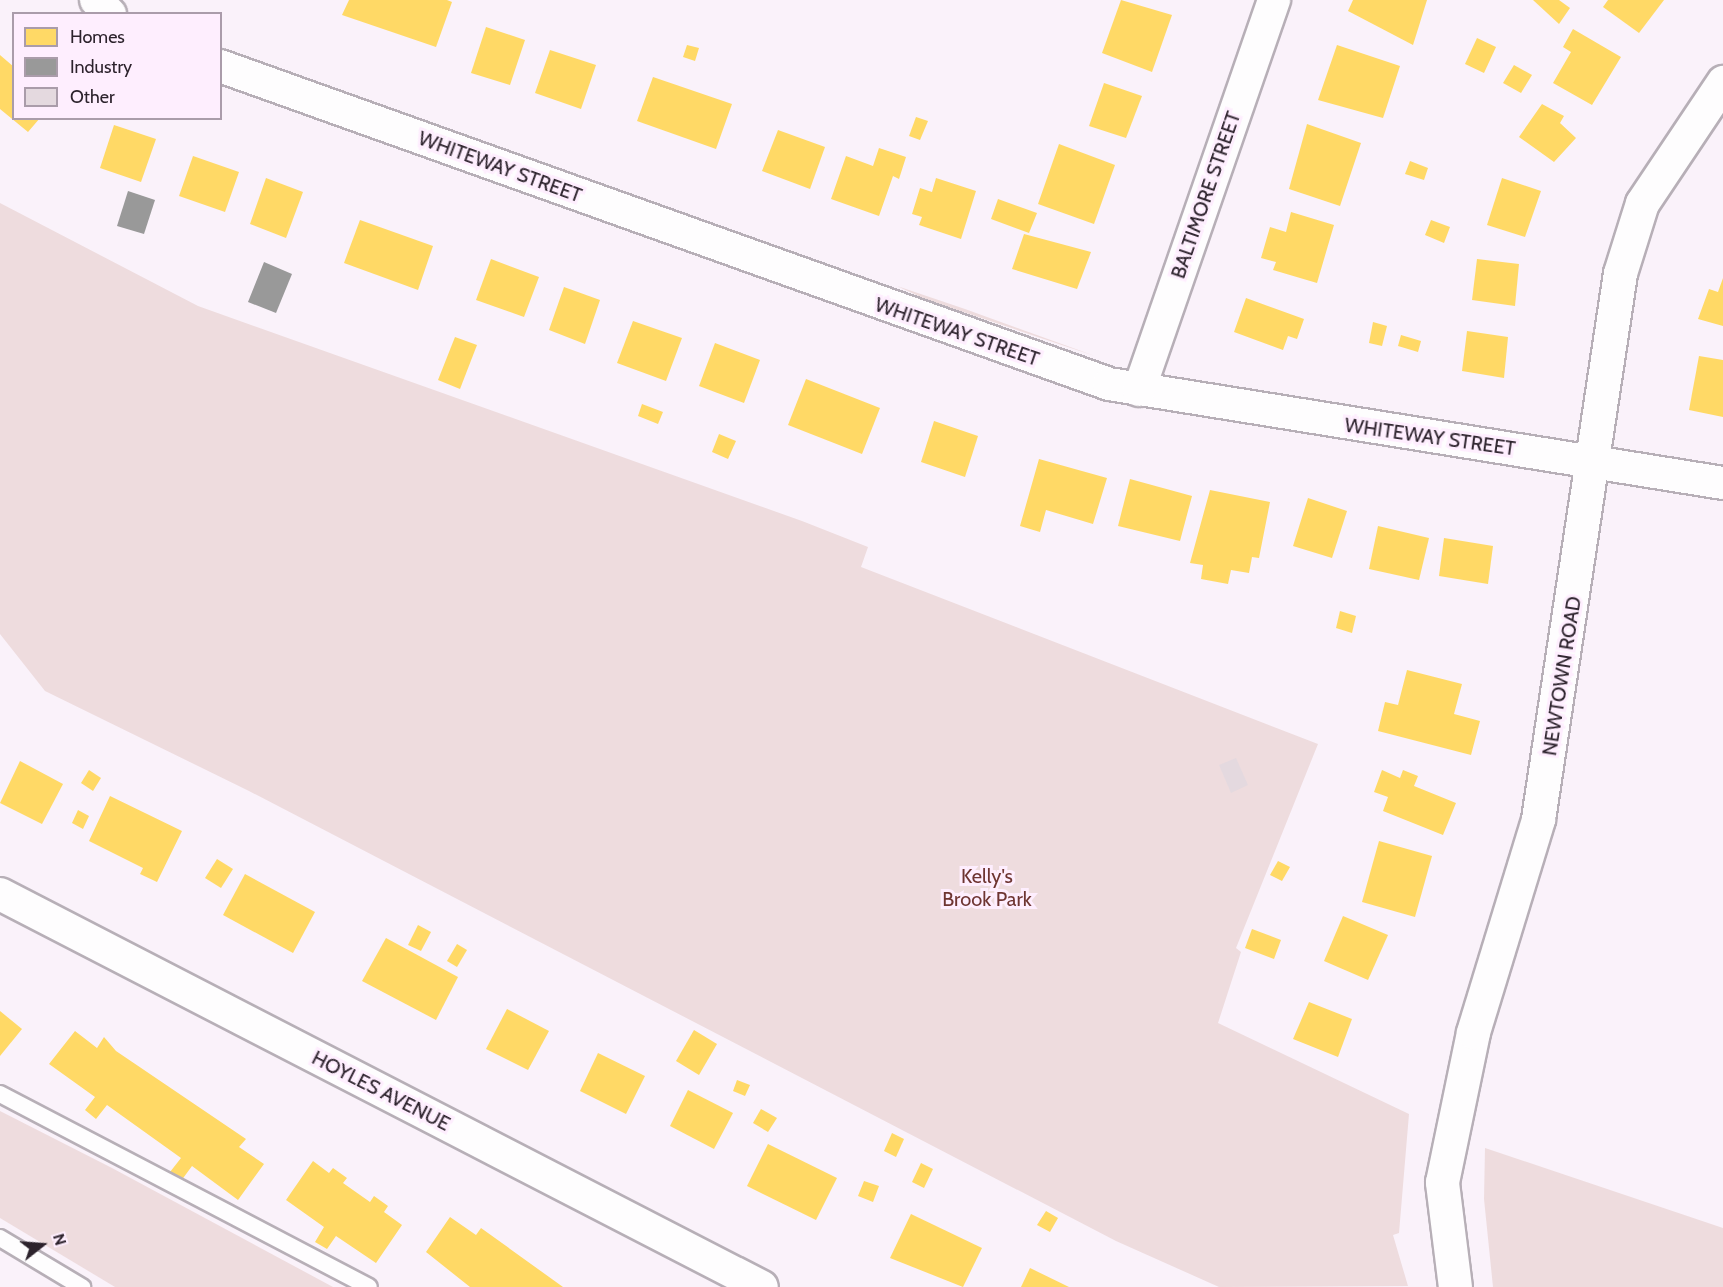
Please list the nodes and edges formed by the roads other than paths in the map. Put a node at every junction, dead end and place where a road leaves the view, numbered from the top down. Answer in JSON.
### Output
{"nodes":[{"id":1,"x":96,"y":0,"type":"edge"},
{"id":2,"x":1274,"y":0,"type":"edge"},
{"id":3,"x":108,"y":12,"type":"edge"},
{"id":4,"x":222,"y":67,"type":"edge"},
{"id":5,"x":1723,"y":81,"type":"edge"},
{"id":6,"x":1139,"y":390,"type":"junction"},
{"id":7,"x":1593,"y":461,"type":"junction"},
{"id":8,"x":1723,"y":483,"type":"edge"},
{"id":9,"x":0,"y":894,"type":"edge"},
{"id":10,"x":0,"y":1094,"type":"edge"},
{"id":11,"x":0,"y":1238,"type":"edge"},
{"id":12,"x":82,"y":1287,"type":"edge"},
{"id":13,"x":369,"y":1287,"type":"edge"},
{"id":14,"x":762,"y":1287,"type":"edge"},
{"id":15,"x":1455,"y":1287,"type":"edge"}],
"edges":[{"from":1,"to":3,"type":"street"},
{"from":2,"to":6,"type":"street","name":"BALTIMORE STREET"},
{"from":4,"to":6,"type":"street","name":"WHITEWAY STREET"},
{"from":5,"to":7,"type":"street","name":"NEWTOWN ROAD"},
{"from":6,"to":7,"type":"street","name":"WHITEWAY STREET"},
{"from":7,"to":8,"type":"street","name":"WHITEWAY STREET"},
{"from":7,"to":15,"type":"street","name":"NEWTOWN ROAD"},
{"from":9,"to":14,"type":"street","name":"HOYLES AVENUE"},
{"from":10,"to":13,"type":"lane"},
{"from":11,"to":12,"type":"lane"}]}
